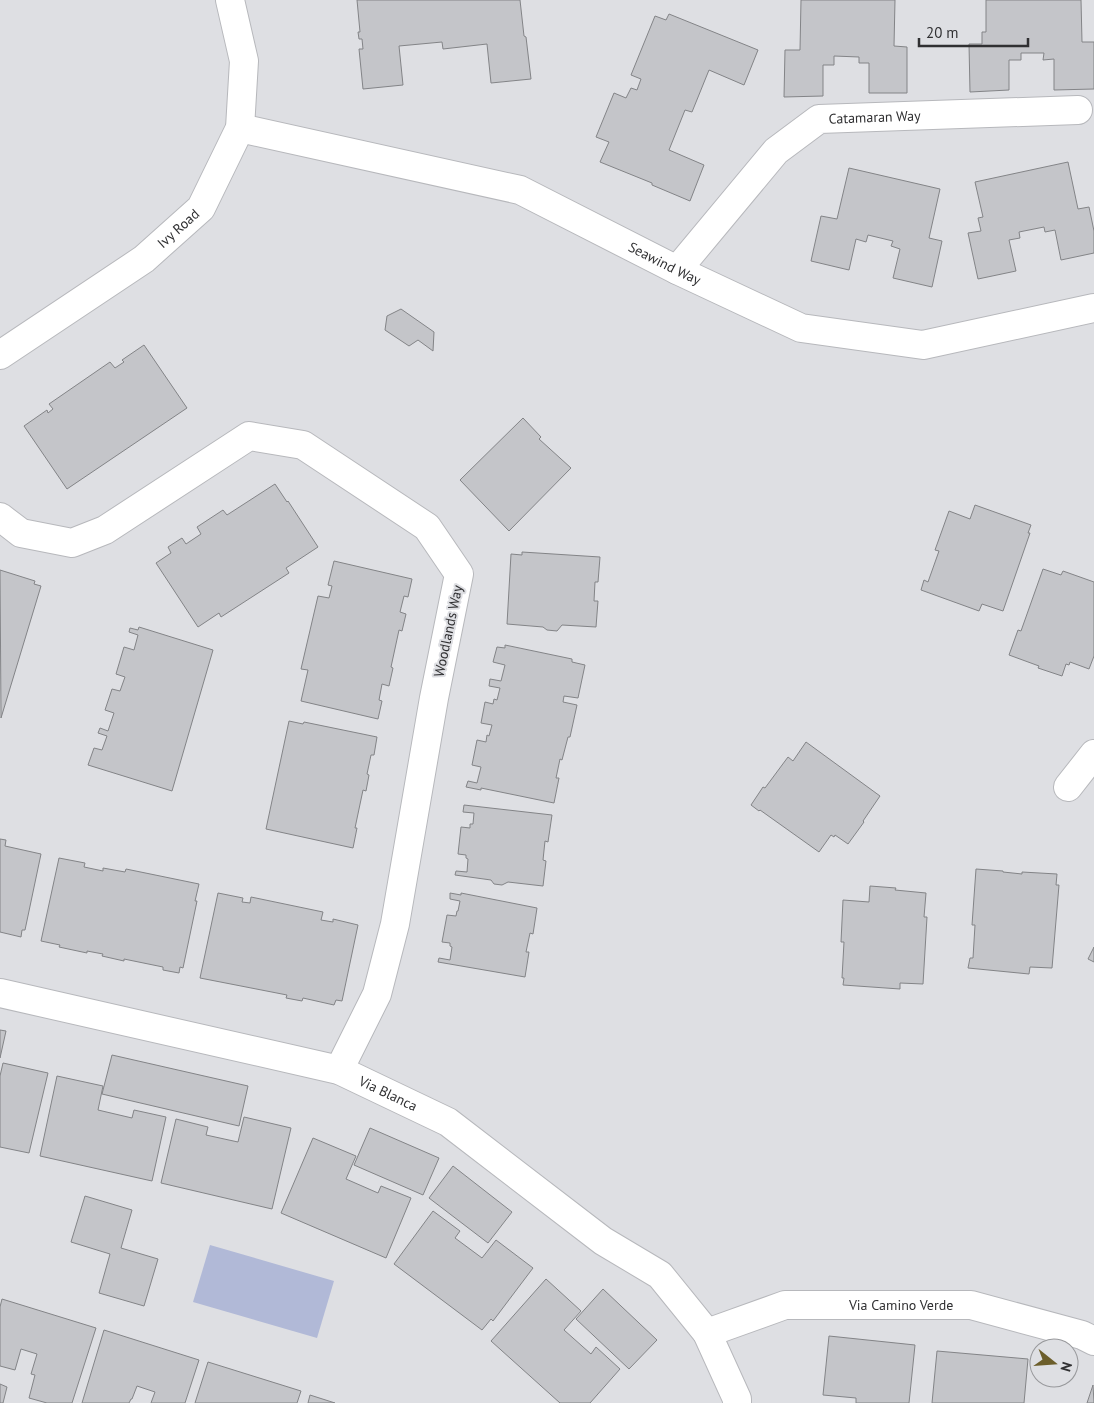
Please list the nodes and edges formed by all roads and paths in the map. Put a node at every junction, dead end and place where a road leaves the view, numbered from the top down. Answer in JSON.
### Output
{"nodes":[{"id":1,"x":230,"y":0,"type":"edge"},
{"id":2,"x":1078,"y":110,"type":"dead end"},
{"id":3,"x":240,"y":128,"type":"junction"},
{"id":4,"x":677,"y":270,"type":"junction"},
{"id":5,"x":1094,"y":308,"type":"edge"},
{"id":6,"x":0,"y":355,"type":"edge"},
{"id":7,"x":0,"y":517,"type":"edge"},
{"id":8,"x":1094,"y":754,"type":"edge"},
{"id":9,"x":1068,"y":787,"type":"dead end"},
{"id":10,"x":0,"y":992,"type":"edge"},
{"id":11,"x":339,"y":1070,"type":"junction"},
{"id":12,"x":707,"y":1333,"type":"junction"},
{"id":13,"x":1094,"y":1341,"type":"edge"},
{"id":14,"x":737,"y":1403,"type":"edge"}],
"edges":[{"from":1,"to":3,"type":"street","name":"Ivy Road"},
{"from":2,"to":4,"type":"street","name":"Catamaran Way"},
{"from":3,"to":4,"type":"street","name":"Seawind Way"},
{"from":3,"to":6,"type":"street","name":"Ivy Road"},
{"from":4,"to":5,"type":"street","name":"Seawind Way"},
{"from":7,"to":11,"type":"street","name":"Woodlands Way"},
{"from":8,"to":9,"type":"street"},
{"from":10,"to":11,"type":"street","name":"Via Blanca"},
{"from":11,"to":12,"type":"street","name":"Via Blanca"},
{"from":12,"to":13,"type":"street","name":"Via Camino Verde"},
{"from":12,"to":14,"type":"street","name":"Via Blanca"}]}
